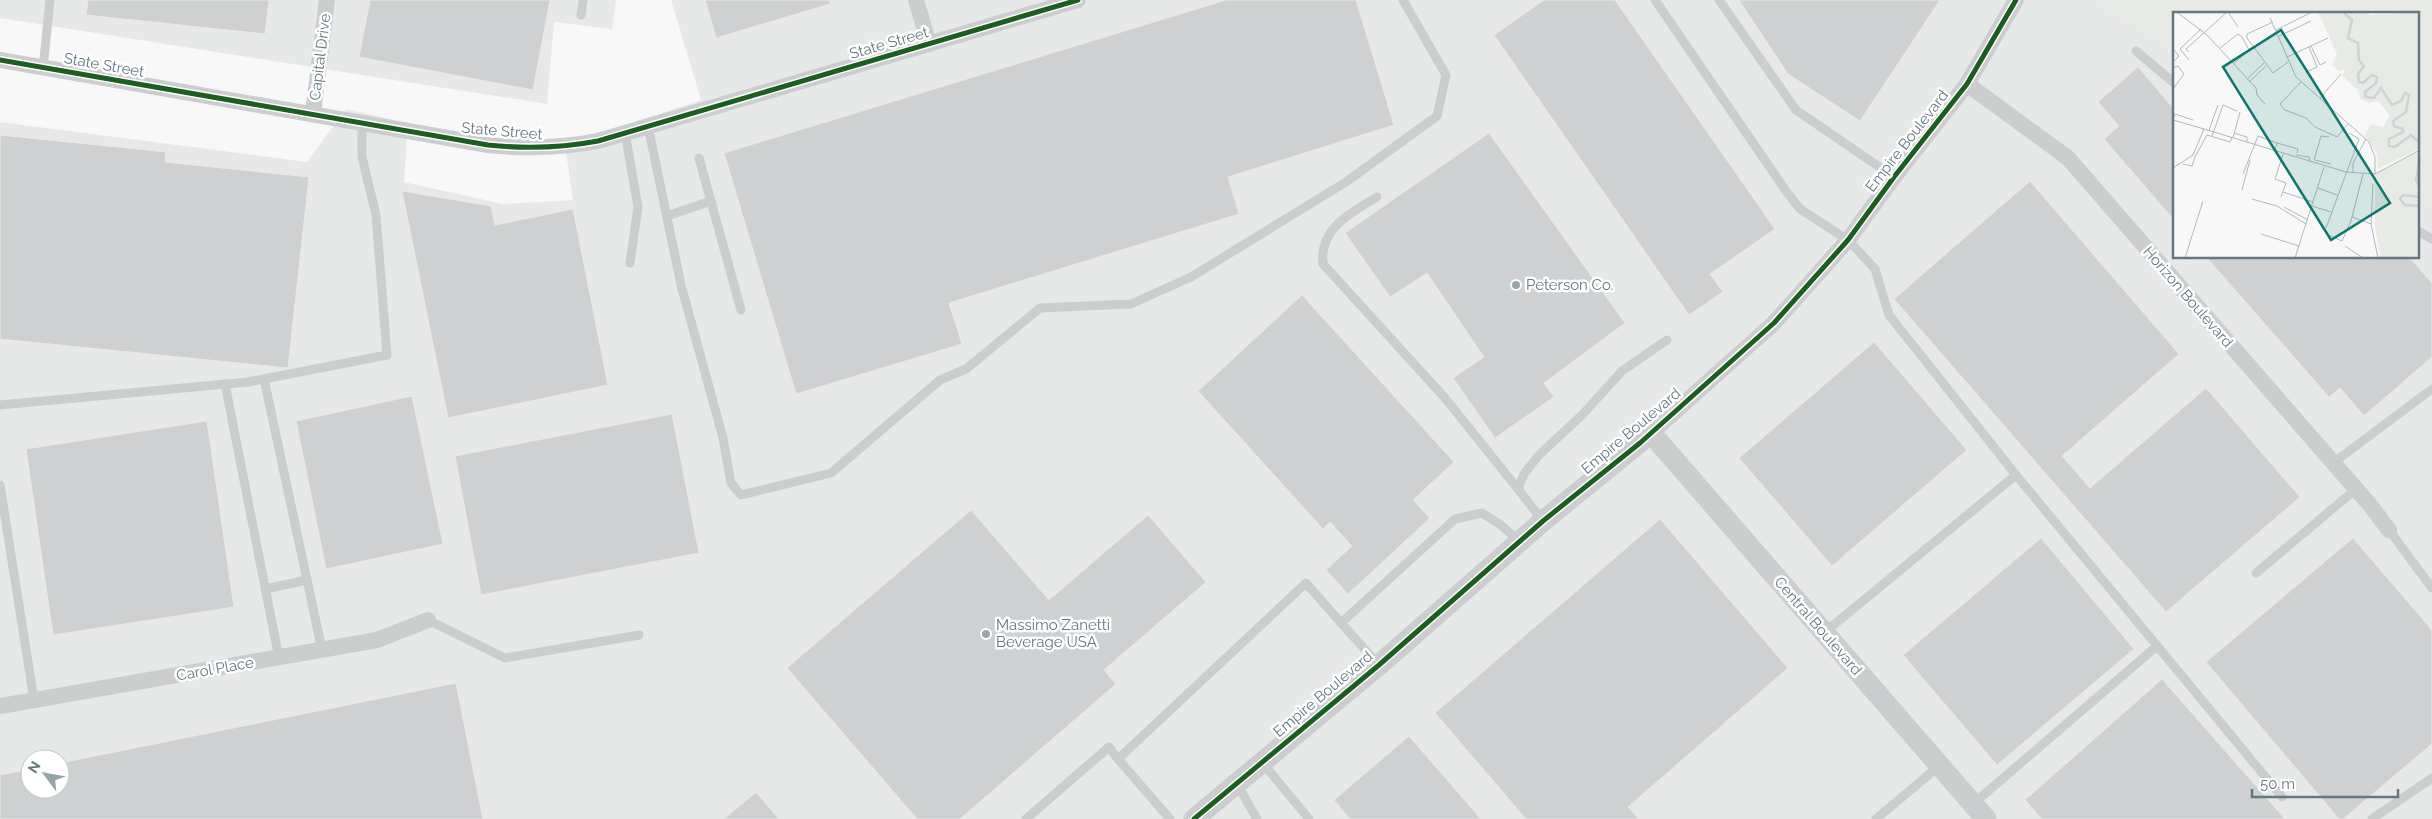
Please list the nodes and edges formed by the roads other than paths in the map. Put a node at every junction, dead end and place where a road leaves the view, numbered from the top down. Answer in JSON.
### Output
{"nodes":[{"id":1,"x":50,"y":0,"type":"edge"},
{"id":2,"x":327,"y":0,"type":"edge"},
{"id":3,"x":583,"y":0,"type":"edge"},
{"id":4,"x":916,"y":0,"type":"edge"},
{"id":5,"x":1078,"y":0,"type":"edge"},
{"id":6,"x":1403,"y":0,"type":"edge"},
{"id":7,"x":1655,"y":0,"type":"edge"},
{"id":8,"x":1718,"y":0,"type":"edge"},
{"id":9,"x":2016,"y":0,"type":"edge"},
{"id":10,"x":581,"y":15,"type":"dead end"},
{"id":11,"x":929,"y":44,"type":"junction"},
{"id":12,"x":2136,"y":51,"type":"dead end"},
{"id":13,"x":0,"y":60,"type":"edge"},
{"id":14,"x":43,"y":68,"type":"junction"},
{"id":15,"x":2173,"y":82,"type":"edge"},
{"id":16,"x":1967,"y":84,"type":"junction"},
{"id":17,"x":314,"y":114,"type":"junction"},
{"id":18,"x":362,"y":122,"type":"junction"},
{"id":19,"x":648,"y":126,"type":"junction"},
{"id":20,"x":625,"y":133,"type":"junction"},
{"id":21,"x":699,"y":158,"type":"dead end"},
{"id":22,"x":1894,"y":178,"type":"junction"},
{"id":23,"x":1377,"y":196,"type":"dead end"},
{"id":24,"x":711,"y":201,"type":"junction"},
{"id":25,"x":667,"y":216,"type":"junction"},
{"id":26,"x":2420,"y":232,"type":"edge"},
{"id":27,"x":2432,"y":239,"type":"edge"},
{"id":28,"x":1848,"y":240,"type":"junction"},
{"id":29,"x":630,"y":263,"type":"dead end"},
{"id":30,"x":741,"y":310,"type":"dead end"},
{"id":31,"x":1666,"y":340,"type":"dead end"},
{"id":32,"x":264,"y":379,"type":"junction"},
{"id":33,"x":225,"y":384,"type":"junction"},
{"id":34,"x":2432,"y":389,"type":"edge"},
{"id":35,"x":0,"y":405,"type":"edge"},
{"id":36,"x":1651,"y":433,"type":"junction"},
{"id":37,"x":2333,"y":463,"type":"junction"},
{"id":38,"x":2016,"y":475,"type":"junction"},
{"id":39,"x":0,"y":485,"type":"edge"},
{"id":40,"x":1518,"y":488,"type":"junction"},
{"id":41,"x":2356,"y":489,"type":"junction"},
{"id":42,"x":1543,"y":521,"type":"junction"},
{"id":43,"x":2389,"y":530,"type":"joint"},
{"id":44,"x":1520,"y":543,"type":"junction"},
{"id":45,"x":2256,"y":573,"type":"dead end"},
{"id":46,"x":307,"y":580,"type":"junction"},
{"id":47,"x":2432,"y":588,"type":"edge"},
{"id":48,"x":265,"y":589,"type":"junction"},
{"id":49,"x":428,"y":620,"type":"joint"},
{"id":50,"x":1341,"y":623,"type":"junction"},
{"id":51,"x":1825,"y":633,"type":"junction"},
{"id":52,"x":639,"y":634,"type":"dead end"},
{"id":53,"x":2157,"y":646,"type":"junction"},
{"id":54,"x":322,"y":650,"type":"junction"},
{"id":55,"x":279,"y":658,"type":"junction"},
{"id":56,"x":1379,"y":665,"type":"junction"},
{"id":57,"x":34,"y":700,"type":"junction"},
{"id":58,"x":0,"y":706,"type":"edge"},
{"id":59,"x":1118,"y":759,"type":"junction"},
{"id":60,"x":1262,"y":762,"type":"junction"},
{"id":61,"x":1940,"y":766,"type":"junction"},
{"id":62,"x":2432,"y":778,"type":"edge"},
{"id":63,"x":1237,"y":784,"type":"junction"},
{"id":64,"x":2282,"y":797,"type":"dead end"},
{"id":65,"x":1979,"y":811,"type":"edge"},
{"id":66,"x":1026,"y":819,"type":"edge"},
{"id":67,"x":1170,"y":819,"type":"edge"},
{"id":68,"x":1194,"y":819,"type":"edge"},
{"id":69,"x":1257,"y":819,"type":"edge"},
{"id":70,"x":1310,"y":819,"type":"edge"},
{"id":71,"x":1876,"y":819,"type":"edge"},
{"id":72,"x":2372,"y":819,"type":"edge"}],
"edges":[{"from":1,"to":14,"type":"lane"},
{"from":2,"to":17,"type":"street","name":"Capital Drive"},
{"from":3,"to":10,"type":"lane"},
{"from":4,"to":11,"type":"street"},
{"from":5,"to":11,"type":"street","name":"State Street"},
{"from":6,"to":25,"type":"lane"},
{"from":7,"to":28,"type":"lane"},
{"from":8,"to":22,"type":"lane"},
{"from":9,"to":16,"type":"street","name":"Empire Boulevard"},
{"from":11,"to":19,"type":"street","name":"State Street"},
{"from":12,"to":15,"type":"lane"},
{"from":13,"to":14,"type":"street","name":"State Street"},
{"from":14,"to":17,"type":"street","name":"State Street"},
{"from":16,"to":22,"type":"street","name":"Empire Boulevard"},
{"from":16,"to":37,"type":"street","name":"Horizon Boulevard"},
{"from":17,"to":18,"type":"street","name":"State Street"},
{"from":18,"to":20,"type":"street","name":"State Street"},
{"from":18,"to":32,"type":"lane"},
{"from":19,"to":20,"type":"street","name":"State Street"},
{"from":19,"to":25,"type":"lane"},
{"from":20,"to":29,"type":"lane"},
{"from":21,"to":24,"type":"lane"},
{"from":22,"to":28,"type":"street","name":"Empire Boulevard"},
{"from":23,"to":40,"type":"lane"},
{"from":24,"to":25,"type":"lane"},
{"from":24,"to":30,"type":"lane"},
{"from":26,"to":27,"type":"lane"},
{"from":28,"to":36,"type":"street","name":"Empire Boulevard"},
{"from":28,"to":38,"type":"lane"},
{"from":31,"to":40,"type":"lane"},
{"from":32,"to":33,"type":"lane"},
{"from":32,"to":46,"type":"lane"},
{"from":33,"to":35,"type":"lane"},
{"from":33,"to":48,"type":"lane"},
{"from":34,"to":37,"type":"lane"},
{"from":36,"to":42,"type":"street","name":"Empire Boulevard"},
{"from":36,"to":51,"type":"street","name":"Central Boulevard"},
{"from":37,"to":41,"type":"street","name":"Horizon Boulevard"},
{"from":38,"to":51,"type":"lane"},
{"from":38,"to":53,"type":"lane"},
{"from":39,"to":57,"type":"lane"},
{"from":40,"to":42,"type":"lane"},
{"from":41,"to":43,"type":"street","name":"Horizon Boulevard"},
{"from":41,"to":45,"type":"lane"},
{"from":42,"to":44,"type":"street","name":"Empire Boulevard"},
{"from":43,"to":47,"type":"lane"},
{"from":44,"to":50,"type":"lane"},
{"from":44,"to":56,"type":"street","name":"Empire Boulevard"},
{"from":46,"to":48,"type":"lane"},
{"from":46,"to":54,"type":"lane"},
{"from":48,"to":55,"type":"lane"},
{"from":49,"to":52,"type":"lane"},
{"from":49,"to":54,"type":"street","name":"Carol Place"},
{"from":50,"to":56,"type":"lane"},
{"from":50,"to":59,"type":"lane"},
{"from":51,"to":61,"type":"street","name":"Central Boulevard"},
{"from":53,"to":64,"type":"lane"},
{"from":53,"to":65,"type":"lane"},
{"from":54,"to":55,"type":"street","name":"Carol Place"},
{"from":55,"to":57,"type":"street","name":"Carol Place"},
{"from":56,"to":60,"type":"street","name":"Empire Boulevard"},
{"from":57,"to":58,"type":"street","name":"Carol Place"},
{"from":59,"to":66,"type":"lane"},
{"from":59,"to":67,"type":"lane"},
{"from":60,"to":63,"type":"street","name":"Empire Boulevard"},
{"from":60,"to":70,"type":"lane"},
{"from":61,"to":65,"type":"street","name":"Central Boulevard"},
{"from":61,"to":71,"type":"lane"},
{"from":62,"to":72,"type":"lane"},
{"from":63,"to":68,"type":"street","name":"Empire Boulevard"},
{"from":63,"to":69,"type":"lane"}]}
